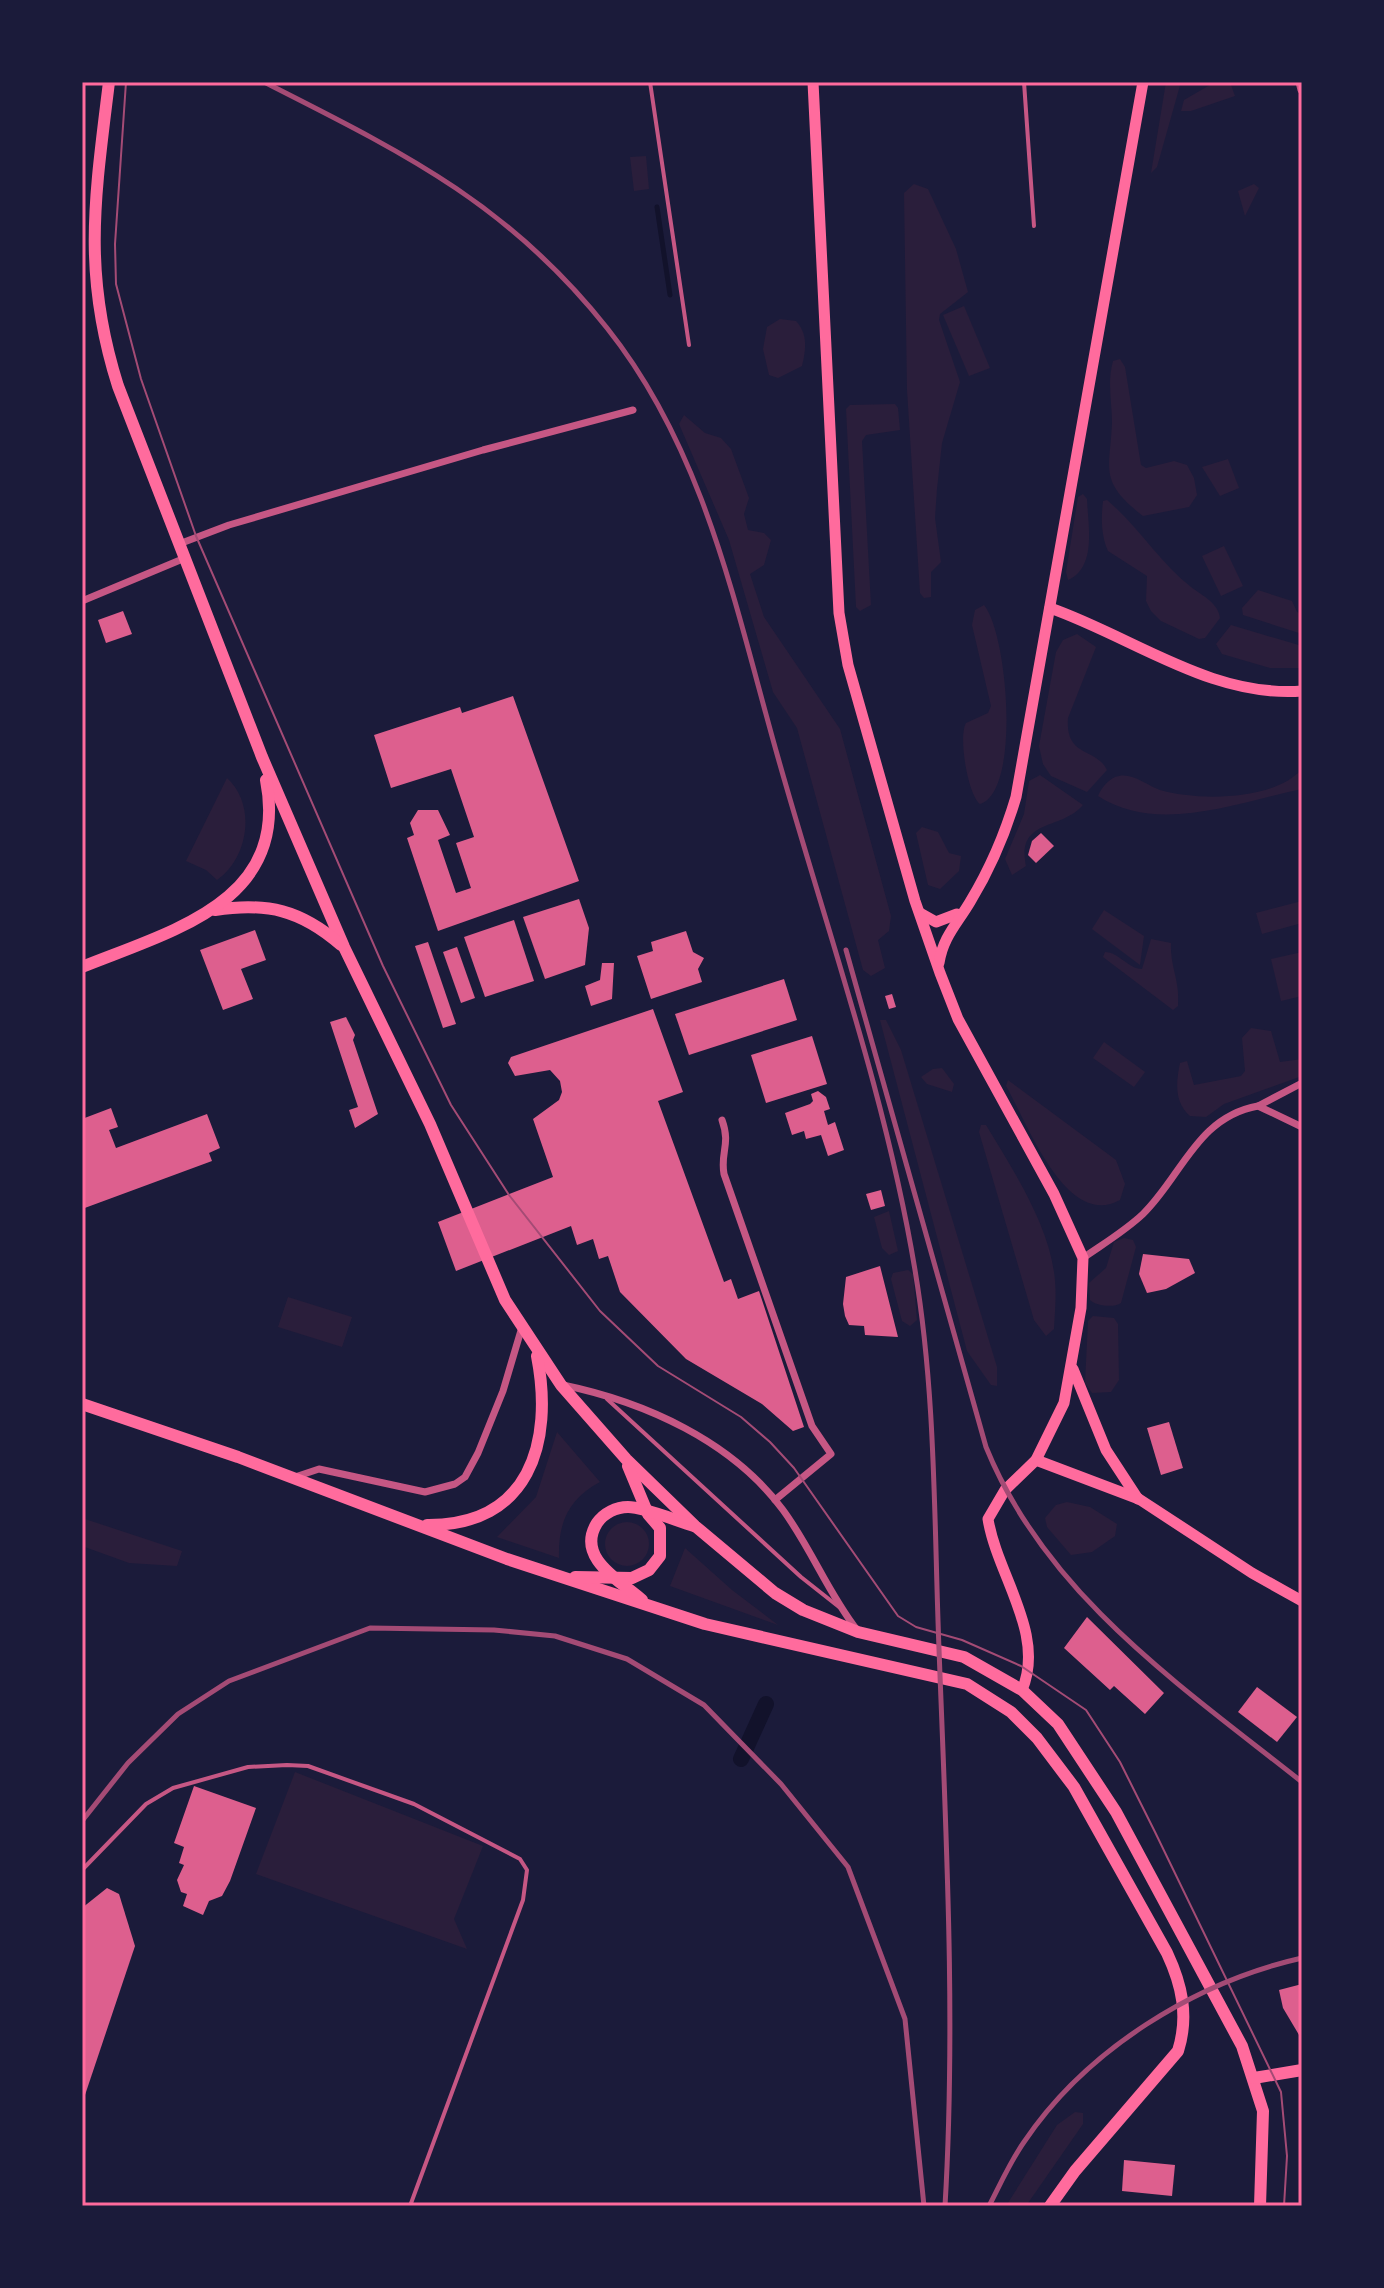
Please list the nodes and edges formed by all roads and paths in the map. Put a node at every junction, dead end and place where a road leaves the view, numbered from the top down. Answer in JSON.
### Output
{"nodes":[{"id":1,"x":109,"y":82,"type":"edge"},
{"id":2,"x":650,"y":82,"type":"edge"},
{"id":3,"x":813,"y":82,"type":"edge"},
{"id":4,"x":1024,"y":82,"type":"edge"},
{"id":5,"x":1143,"y":82,"type":"edge"},
{"id":6,"x":1300,"y":82,"type":"edge"},
{"id":7,"x":1302,"y":90,"type":"edge"},
{"id":8,"x":1034,"y":226,"type":"dead end"},
{"id":9,"x":689,"y":345,"type":"dead end"},
{"id":10,"x":633,"y":410,"type":"dead end"},
{"id":11,"x":179,"y":544,"type":"junction"},
{"id":12,"x":185,"y":558,"type":"junction"},
{"id":13,"x":82,"y":601,"type":"edge"},
{"id":14,"x":1050,"y":608,"type":"junction"},
{"id":15,"x":1302,"y":691,"type":"edge"},
{"id":16,"x":262,"y":757,"type":"junction"},
{"id":17,"x":967,"y":906,"type":"junction"},
{"id":18,"x":214,"y":910,"type":"junction"},
{"id":19,"x":919,"y":912,"type":"junction"},
{"id":20,"x":344,"y":947,"type":"junction"},
{"id":21,"x":82,"y":967,"type":"edge"},
{"id":22,"x":938,"y":968,"type":"junction"},
{"id":23,"x":1302,"y":1083,"type":"edge"},
{"id":24,"x":1258,"y":1106,"type":"junction"},
{"id":25,"x":722,"y":1120,"type":"dead end"},
{"id":26,"x":1302,"y":1127,"type":"edge"},
{"id":27,"x":1083,"y":1258,"type":"junction"},
{"id":28,"x":522,"y":1327,"type":"junction"},
{"id":29,"x":536,"y":1348,"type":"junction"},
{"id":30,"x":1073,"y":1369,"type":"junction"},
{"id":31,"x":561,"y":1385,"type":"junction"},
{"id":32,"x":599,"y":1393,"type":"junction"},
{"id":33,"x":82,"y":1404,"type":"edge"},
{"id":34,"x":626,"y":1459,"type":"junction"},
{"id":35,"x":1036,"y":1460,"type":"junction"},
{"id":36,"x":293,"y":1478,"type":"junction"},
{"id":37,"x":1139,"y":1499,"type":"junction"},
{"id":38,"x":775,"y":1500,"type":"junction"},
{"id":39,"x":648,"y":1514,"type":"junction"},
{"id":40,"x":415,"y":1525,"type":"junction"},
{"id":41,"x":695,"y":1526,"type":"junction"},
{"id":42,"x":613,"y":1575,"type":"junction"},
{"id":43,"x":569,"y":1578,"type":"junction"},
{"id":44,"x":1302,"y":1601,"type":"edge"},
{"id":45,"x":647,"y":1605,"type":"junction"},
{"id":46,"x":840,"y":1608,"type":"junction"},
{"id":47,"x":858,"y":1632,"type":"junction"},
{"id":48,"x":1022,"y":1690,"type":"junction"},
{"id":49,"x":82,"y":1870,"type":"edge"},
{"id":50,"x":1302,"y":2070,"type":"edge"},
{"id":51,"x":1254,"y":2078,"type":"junction"},
{"id":52,"x":410,"y":2206,"type":"edge"},
{"id":53,"x":1050,"y":2206,"type":"edge"},
{"id":54,"x":1260,"y":2206,"type":"edge"}],
"edges":[{"from":1,"to":11,"type":"main road"},
{"from":2,"to":9,"type":"lane"},
{"from":3,"to":19,"type":"main road"},
{"from":4,"to":8,"type":"lane"},
{"from":5,"to":14,"type":"main road"},
{"from":6,"to":7,"type":"street"},
{"from":10,"to":11,"type":"street"},
{"from":11,"to":12,"type":"main road"},
{"from":12,"to":13,"type":"street"},
{"from":12,"to":16,"type":"main road"},
{"from":14,"to":15,"type":"main road"},
{"from":14,"to":17,"type":"main road"},
{"from":16,"to":18,"type":"main road"},
{"from":16,"to":20,"type":"main road"},
{"from":17,"to":19,"type":"main road"},
{"from":17,"to":22,"type":"main road"},
{"from":18,"to":20,"type":"main road"},
{"from":18,"to":21,"type":"main road"},
{"from":19,"to":22,"type":"main road"},
{"from":20,"to":28,"type":"main road"},
{"from":22,"to":27,"type":"main road"},
{"from":23,"to":24,"type":"street"},
{"from":24,"to":26,"type":"street"},
{"from":24,"to":27,"type":"street"},
{"from":25,"to":38,"type":"street"},
{"from":27,"to":30,"type":"main road"},
{"from":28,"to":29,"type":"main road"},
{"from":28,"to":36,"type":"street"},
{"from":29,"to":31,"type":"main road"},
{"from":29,"to":40,"type":"main road"},
{"from":30,"to":35,"type":"main road"},
{"from":30,"to":37,"type":"main road"},
{"from":31,"to":32,"type":"street"},
{"from":31,"to":34,"type":"main road"},
{"from":32,"to":38,"type":"street"},
{"from":32,"to":46,"type":"lane"},
{"from":33,"to":36,"type":"main road"},
{"from":34,"to":39,"type":"main road"},
{"from":34,"to":41,"type":"main road"},
{"from":35,"to":37,"type":"main road"},
{"from":35,"to":48,"type":"main road"},
{"from":36,"to":40,"type":"main road"},
{"from":37,"to":44,"type":"main road"},
{"from":38,"to":46,"type":"street"},
{"from":39,"to":41,"type":"main road"},
{"from":39,"to":42,"type":"main road"},
{"from":39,"to":42,"type":"main road"},
{"from":40,"to":43,"type":"main road"},
{"from":41,"to":47,"type":"main road"},
{"from":42,"to":43,"type":"main road"},
{"from":42,"to":45,"type":"main road"},
{"from":43,"to":45,"type":"main road"},
{"from":45,"to":53,"type":"main road"},
{"from":46,"to":47,"type":"street"},
{"from":47,"to":48,"type":"main road"},
{"from":48,"to":51,"type":"main road"},
{"from":49,"to":52,"type":"lane"},
{"from":50,"to":51,"type":"main road"},
{"from":51,"to":54,"type":"main road"}]}
